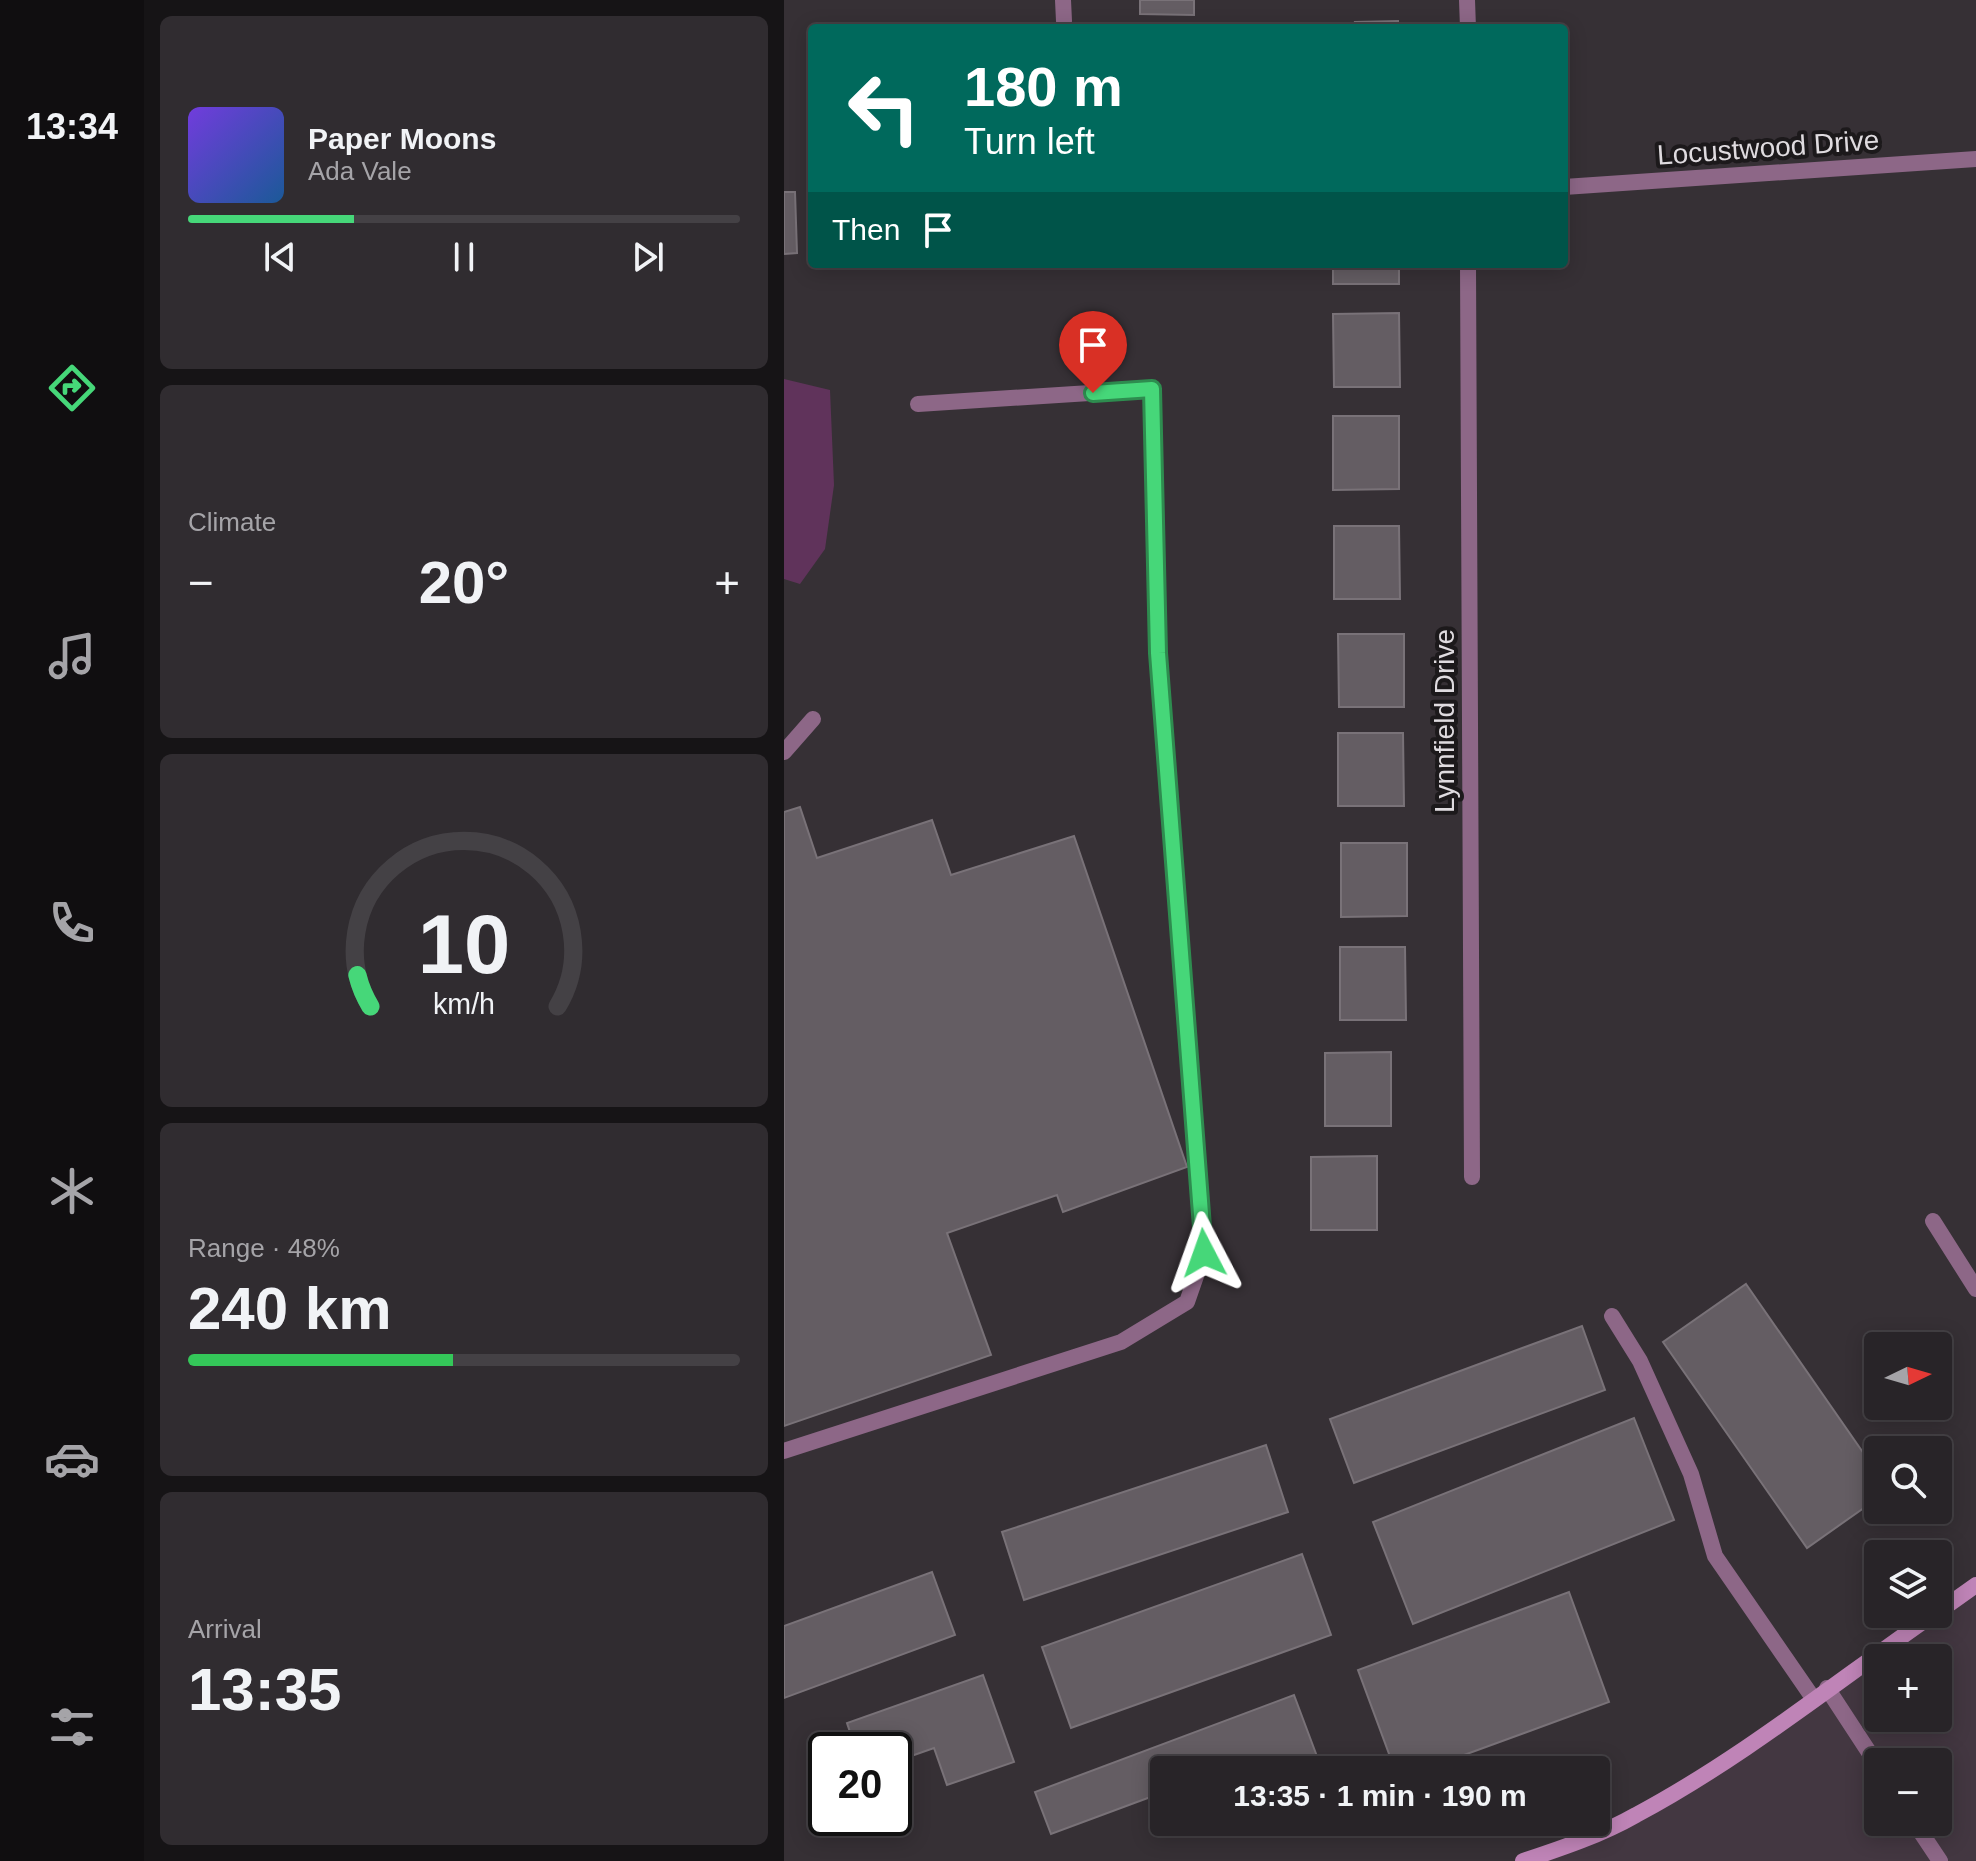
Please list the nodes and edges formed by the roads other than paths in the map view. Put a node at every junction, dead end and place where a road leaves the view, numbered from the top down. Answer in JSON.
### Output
{"nodes":[{"id":1,"x":1063,"y":0,"type":"edge"},
{"id":2,"x":1467,"y":0,"type":"edge"},
{"id":3,"x":1064,"y":21,"type":"dead end"},
{"id":4,"x":1468,"y":24,"type":"edge"},
{"id":5,"x":1976,"y":159,"type":"edge"},
{"id":6,"x":1568,"y":187,"type":"edge"},
{"id":7,"x":1468,"y":268,"type":"edge"},
{"id":8,"x":918,"y":404,"type":"dead end"},
{"id":9,"x":813,"y":719,"type":"dead end"},
{"id":10,"x":784,"y":752,"type":"edge"},
{"id":11,"x":1472,"y":1177,"type":"dead end"},
{"id":12,"x":1933,"y":1221,"type":"dead end"},
{"id":13,"x":1976,"y":1289,"type":"edge"},
{"id":14,"x":1612,"y":1316,"type":"dead end"},
{"id":15,"x":784,"y":1451,"type":"edge"},
{"id":16,"x":1976,"y":1585,"type":"edge"},
{"id":17,"x":1952,"y":1602,"type":"edge"},
{"id":18,"x":1914,"y":1628,"type":"edge"},
{"id":19,"x":1827,"y":1688,"type":"junction"},
{"id":20,"x":1813,"y":1698,"type":"junction"},
{"id":21,"x":1866,"y":1748,"type":"edge"},
{"id":22,"x":1923,"y":1836,"type":"edge"},
{"id":23,"x":1523,"y":1861,"type":"edge"},
{"id":24,"x":1940,"y":1861,"type":"edge"}],
"edges":[{"from":1,"to":3,"type":"street"},
{"from":2,"to":4,"type":"street"},
{"from":5,"to":6,"type":"street","name":"Locustwood Drive"},
{"from":7,"to":11,"type":"street","name":"Lynnfield Drive"},
{"from":8,"to":15,"type":"street"},
{"from":9,"to":10,"type":"street"},
{"from":12,"to":13,"type":"street"},
{"from":14,"to":20,"type":"street"},
{"from":16,"to":17,"type":"street"},
{"from":18,"to":19,"type":"street"},
{"from":19,"to":20,"type":"street"},
{"from":19,"to":21,"type":"street"},
{"from":20,"to":23,"type":"street"},
{"from":22,"to":24,"type":"street"}]}
